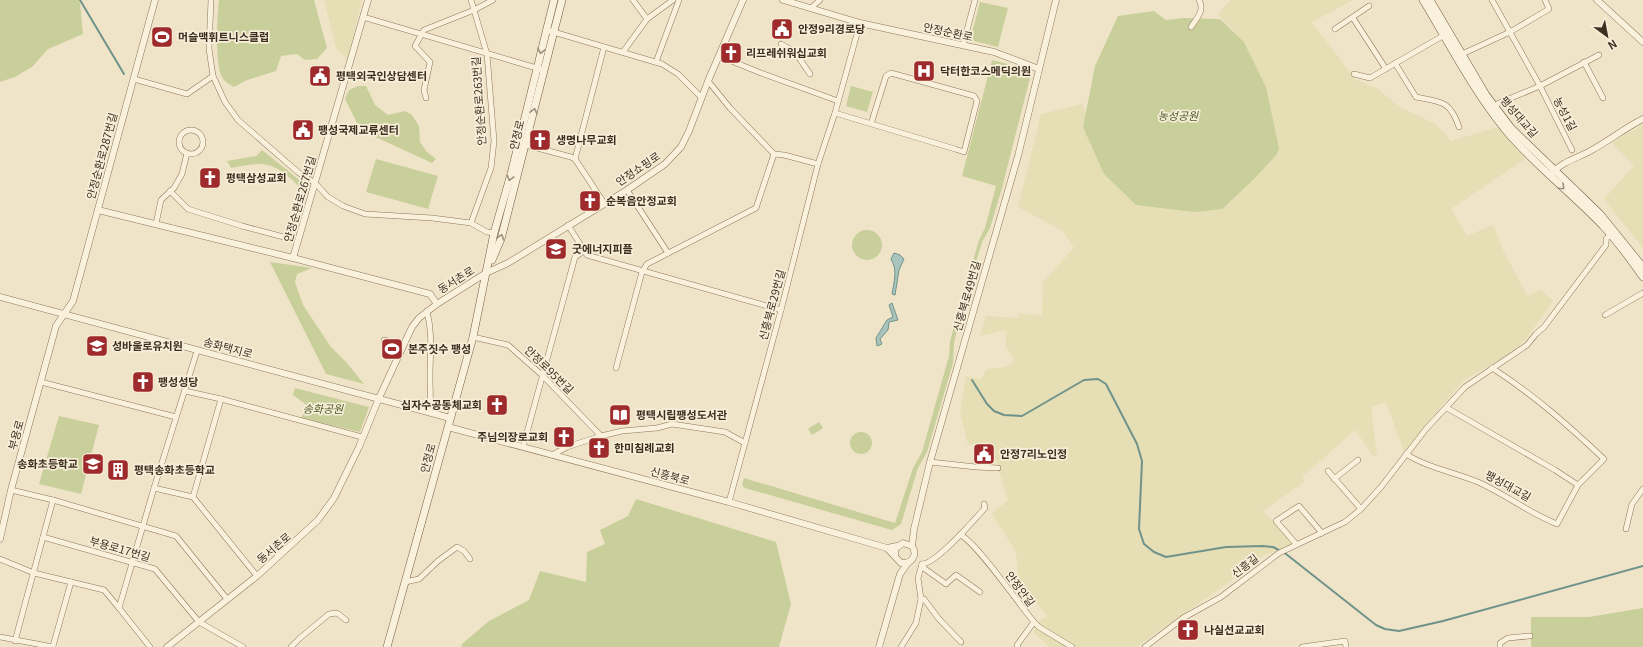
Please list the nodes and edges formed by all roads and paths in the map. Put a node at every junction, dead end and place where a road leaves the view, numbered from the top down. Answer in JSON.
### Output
{"nodes":[{"id":1,"x":155,"y":0,"type":"edge"},
{"id":2,"x":211,"y":0,"type":"edge"},
{"id":3,"x":368,"y":0,"type":"edge"},
{"id":4,"x":471,"y":0,"type":"edge"},
{"id":5,"x":493,"y":0,"type":"edge"},
{"id":6,"x":554,"y":0,"type":"edge"},
{"id":7,"x":562,"y":0,"type":"edge"},
{"id":8,"x":633,"y":0,"type":"edge"},
{"id":9,"x":673,"y":0,"type":"edge"},
{"id":10,"x":679,"y":0,"type":"edge"},
{"id":11,"x":743,"y":0,"type":"edge"},
{"id":12,"x":783,"y":0,"type":"edge"},
{"id":13,"x":813,"y":0,"type":"edge"},
{"id":14,"x":820,"y":0,"type":"edge"},
{"id":15,"x":975,"y":0,"type":"edge"},
{"id":16,"x":1056,"y":0,"type":"edge"},
{"id":17,"x":1199,"y":0,"type":"edge"},
{"id":18,"x":1426,"y":0,"type":"edge"},
{"id":19,"x":1492,"y":0,"type":"edge"},
{"id":20,"x":1545,"y":0,"type":"edge"},
{"id":21,"x":1597,"y":0,"type":"edge"},
{"id":22,"x":1368,"y":6,"type":"dead end"},
{"id":23,"x":811,"y":8,"type":"junction"},
{"id":24,"x":474,"y":10,"type":"junction"},
{"id":25,"x":364,"y":17,"type":"junction"},
{"id":26,"x":1353,"y":18,"type":"junction"},
{"id":27,"x":647,"y":19,"type":"junction"},
{"id":28,"x":860,"y":23,"type":"junction"},
{"id":29,"x":1191,"y":27,"type":"dead end"},
{"id":30,"x":1335,"y":29,"type":"dead end"},
{"id":31,"x":546,"y":31,"type":"junction"},
{"id":32,"x":554,"y":32,"type":"junction"},
{"id":33,"x":1510,"y":32,"type":"junction"},
{"id":34,"x":1446,"y":34,"type":"junction"},
{"id":35,"x":421,"y":35,"type":"junction"},
{"id":36,"x":1643,"y":42,"type":"edge"},
{"id":37,"x":781,"y":44,"type":"dead end"},
{"id":38,"x":963,"y":45,"type":"junction"},
{"id":39,"x":604,"y":47,"type":"junction"},
{"id":40,"x":623,"y":52,"type":"junction"},
{"id":41,"x":487,"y":54,"type":"junction"},
{"id":42,"x":1458,"y":55,"type":"junction"},
{"id":43,"x":1599,"y":55,"type":"dead end"},
{"id":44,"x":719,"y":56,"type":"junction"},
{"id":45,"x":656,"y":62,"type":"junction"},
{"id":46,"x":1584,"y":62,"type":"junction"},
{"id":47,"x":1395,"y":63,"type":"junction"},
{"id":48,"x":541,"y":69,"type":"junction"},
{"id":49,"x":1039,"y":69,"type":"junction"},
{"id":50,"x":1386,"y":69,"type":"junction"},
{"id":51,"x":810,"y":74,"type":"dead end"},
{"id":52,"x":1354,"y":74,"type":"dead end"},
{"id":53,"x":212,"y":76,"type":"junction"},
{"id":54,"x":134,"y":79,"type":"junction"},
{"id":55,"x":708,"y":82,"type":"junction"},
{"id":56,"x":1540,"y":86,"type":"junction"},
{"id":57,"x":426,"y":98,"type":"dead end"},
{"id":58,"x":702,"y":98,"type":"junction"},
{"id":59,"x":1603,"y":98,"type":"dead end"},
{"id":60,"x":838,"y":101,"type":"junction"},
{"id":61,"x":1492,"y":108,"type":"junction"},
{"id":62,"x":835,"y":113,"type":"junction"},
{"id":63,"x":1643,"y":119,"type":"edge"},
{"id":64,"x":871,"y":124,"type":"junction"},
{"id":65,"x":1459,"y":127,"type":"dead end"},
{"id":66,"x":518,"y":143,"type":"junction"},
{"id":67,"x":526,"y":145,"type":"junction"},
{"id":68,"x":1572,"y":150,"type":"dead end"},
{"id":69,"x":186,"y":153,"type":"junction"},
{"id":70,"x":774,"y":154,"type":"junction"},
{"id":71,"x":575,"y":159,"type":"junction"},
{"id":72,"x":818,"y":164,"type":"junction"},
{"id":73,"x":1555,"y":169,"type":"junction"},
{"id":74,"x":1550,"y":175,"type":"junction"},
{"id":75,"x":315,"y":183,"type":"junction"},
{"id":76,"x":627,"y":190,"type":"junction"},
{"id":77,"x":170,"y":192,"type":"junction"},
{"id":78,"x":604,"y":202,"type":"junction"},
{"id":79,"x":98,"y":210,"type":"junction"},
{"id":80,"x":471,"y":223,"type":"junction"},
{"id":81,"x":156,"y":224,"type":"junction"},
{"id":82,"x":568,"y":225,"type":"junction"},
{"id":83,"x":494,"y":233,"type":"junction"},
{"id":84,"x":1612,"y":233,"type":"junction"},
{"id":85,"x":291,"y":239,"type":"dead end"},
{"id":86,"x":584,"y":251,"type":"junction"},
{"id":87,"x":668,"y":253,"type":"junction"},
{"id":88,"x":293,"y":258,"type":"junction"},
{"id":89,"x":1643,"y":267,"type":"edge"},
{"id":90,"x":642,"y":272,"type":"junction"},
{"id":91,"x":486,"y":273,"type":"junction"},
{"id":92,"x":1643,"y":277,"type":"edge"},
{"id":93,"x":1643,"y":293,"type":"edge"},
{"id":94,"x":0,"y":297,"type":"edge"},
{"id":95,"x":437,"y":304,"type":"junction"},
{"id":96,"x":781,"y":310,"type":"junction"},
{"id":97,"x":427,"y":311,"type":"junction"},
{"id":98,"x":65,"y":315,"type":"junction"},
{"id":99,"x":1605,"y":315,"type":"dead end"},
{"id":100,"x":473,"y":337,"type":"junction"},
{"id":101,"x":384,"y":340,"type":"dead end"},
{"id":102,"x":404,"y":345,"type":"junction"},
{"id":103,"x":196,"y":351,"type":"junction"},
{"id":104,"x":616,"y":368,"type":"dead end"},
{"id":105,"x":1492,"y":368,"type":"junction"},
{"id":106,"x":542,"y":375,"type":"junction"},
{"id":107,"x":41,"y":382,"type":"junction"},
{"id":108,"x":185,"y":391,"type":"junction"},
{"id":109,"x":379,"y":398,"type":"junction"},
{"id":110,"x":221,"y":399,"type":"junction"},
{"id":111,"x":1446,"y":408,"type":"junction"},
{"id":112,"x":430,"y":412,"type":"junction"},
{"id":113,"x":176,"y":417,"type":"junction"},
{"id":114,"x":450,"y":418,"type":"junction"},
{"id":115,"x":448,"y":427,"type":"junction"},
{"id":116,"x":601,"y":436,"type":"junction"},
{"id":117,"x":362,"y":437,"type":"junction"},
{"id":118,"x":744,"y":443,"type":"junction"},
{"id":119,"x":523,"y":447,"type":"junction"},
{"id":120,"x":1406,"y":454,"type":"junction"},
{"id":121,"x":552,"y":455,"type":"junction"},
{"id":122,"x":1358,"y":460,"type":"dead end"},
{"id":123,"x":930,"y":462,"type":"junction"},
{"id":124,"x":998,"y":468,"type":"dead end"},
{"id":125,"x":1328,"y":471,"type":"dead end"},
{"id":126,"x":1334,"y":479,"type":"junction"},
{"id":127,"x":1578,"y":485,"type":"junction"},
{"id":128,"x":154,"y":488,"type":"junction"},
{"id":129,"x":1643,"y":489,"type":"edge"},
{"id":130,"x":11,"y":490,"type":"junction"},
{"id":131,"x":194,"y":497,"type":"junction"},
{"id":132,"x":53,"y":500,"type":"junction"},
{"id":133,"x":728,"y":502,"type":"junction"},
{"id":134,"x":984,"y":504,"type":"dead end"},
{"id":135,"x":1361,"y":509,"type":"junction"},
{"id":136,"x":142,"y":527,"type":"junction"},
{"id":137,"x":914,"y":529,"type":"junction"},
{"id":138,"x":1626,"y":529,"type":"dead end"},
{"id":139,"x":1322,"y":533,"type":"junction"},
{"id":140,"x":960,"y":535,"type":"junction"},
{"id":141,"x":43,"y":537,"type":"junction"},
{"id":142,"x":0,"y":539,"type":"edge"},
{"id":143,"x":1296,"y":544,"type":"junction"},
{"id":144,"x":900,"y":545,"type":"junction"},
{"id":145,"x":912,"y":546,"type":"junction"},
{"id":146,"x":887,"y":548,"type":"junction"},
{"id":147,"x":0,"y":559,"type":"edge"},
{"id":148,"x":470,"y":559,"type":"dead end"},
{"id":149,"x":897,"y":559,"type":"junction"},
{"id":150,"x":911,"y":561,"type":"junction"},
{"id":151,"x":132,"y":563,"type":"junction"},
{"id":152,"x":923,"y":565,"type":"junction"},
{"id":153,"x":34,"y":573,"type":"junction"},
{"id":154,"x":900,"y":574,"type":"junction"},
{"id":155,"x":257,"y":576,"type":"junction"},
{"id":156,"x":71,"y":582,"type":"junction"},
{"id":157,"x":405,"y":582,"type":"junction"},
{"id":158,"x":980,"y":592,"type":"dead end"},
{"id":159,"x":921,"y":598,"type":"junction"},
{"id":160,"x":227,"y":599,"type":"junction"},
{"id":161,"x":119,"y":608,"type":"junction"},
{"id":162,"x":346,"y":620,"type":"dead end"},
{"id":163,"x":199,"y":622,"type":"junction"},
{"id":164,"x":1034,"y":622,"type":"junction"},
{"id":165,"x":1530,"y":636,"type":"dead end"},
{"id":166,"x":0,"y":637,"type":"edge"},
{"id":167,"x":15,"y":641,"type":"junction"},
{"id":168,"x":961,"y":642,"type":"dead end"},
{"id":169,"x":53,"y":646,"type":"edge"},
{"id":170,"x":388,"y":646,"type":"edge"},
{"id":171,"x":150,"y":647,"type":"edge"},
{"id":172,"x":167,"y":647,"type":"edge"},
{"id":173,"x":243,"y":647,"type":"edge"},
{"id":174,"x":291,"y":647,"type":"edge"},
{"id":175,"x":879,"y":647,"type":"edge"},
{"id":176,"x":901,"y":647,"type":"edge"},
{"id":177,"x":1018,"y":647,"type":"edge"},
{"id":178,"x":1072,"y":647,"type":"edge"},
{"id":179,"x":1145,"y":647,"type":"edge"},
{"id":180,"x":1302,"y":647,"type":"edge"},
{"id":181,"x":1346,"y":647,"type":"edge"},
{"id":182,"x":1500,"y":647,"type":"edge"}],
"edges":[{"from":1,"to":54,"type":"street","name":"안정순환로287번길"},
{"from":2,"to":53,"type":"street"},
{"from":3,"to":25,"type":"street","name":"안정순환로267번길"},
{"from":4,"to":24,"type":"street","name":"안정순환로263번길"},
{"from":5,"to":24,"type":"street"},
{"from":6,"to":31,"type":"main road","name":"안정로"},
{"from":7,"to":32,"type":"main road","name":"안정로"},
{"from":8,"to":27,"type":"street"},
{"from":9,"to":27,"type":"street"},
{"from":10,"to":45,"type":"street"},
{"from":11,"to":44,"type":"street","name":"안정쇼핑로"},
{"from":12,"to":23,"type":"street","name":"안정순환로"},
{"from":13,"to":23,"type":"street"},
{"from":14,"to":23,"type":"street"},
{"from":15,"to":38,"type":"street"},
{"from":16,"to":49,"type":"street"},
{"from":17,"to":29,"type":"street"},
{"from":18,"to":34,"type":"main road","name":"팽성대교길"},
{"from":19,"to":33,"type":"street","name":"농성1길"},
{"from":20,"to":33,"type":"street"},
{"from":21,"to":36,"type":"street"},
{"from":22,"to":26,"type":"street"},
{"from":23,"to":28,"type":"street","name":"안정순환로"},
{"from":24,"to":35,"type":"street"},
{"from":24,"to":41,"type":"street","name":"안정순환로263번길"},
{"from":25,"to":35,"type":"street"},
{"from":25,"to":75,"type":"street","name":"안정순환로267번길"},
{"from":26,"to":30,"type":"street"},
{"from":26,"to":50,"type":"street"},
{"from":27,"to":40,"type":"street"},
{"from":28,"to":38,"type":"street","name":"안정순환로"},
{"from":28,"to":60,"type":"street","name":"신흥북로29번길"},
{"from":31,"to":32,"type":"street"},
{"from":31,"to":48,"type":"main road","name":"안정로","one_way":true},
{"from":32,"to":39,"type":"street"},
{"from":32,"to":48,"type":"main road","name":"안정로"},
{"from":33,"to":42,"type":"street"},
{"from":33,"to":56,"type":"street","name":"농성1길"},
{"from":34,"to":42,"type":"main road","name":"팽성대교길"},
{"from":34,"to":47,"type":"street"},
{"from":35,"to":41,"type":"street"},
{"from":35,"to":57,"type":"street"},
{"from":37,"to":51,"type":"street"},
{"from":38,"to":49,"type":"street","name":"안정순환로"},
{"from":39,"to":40,"type":"street"},
{"from":39,"to":71,"type":"street"},
{"from":40,"to":45,"type":"street"},
{"from":41,"to":48,"type":"street"},
{"from":41,"to":80,"type":"street","name":"안정순환로263번길"},
{"from":42,"to":61,"type":"main road","name":"팽성대교길"},
{"from":43,"to":46,"type":"street"},
{"from":44,"to":55,"type":"street","name":"안정쇼핑로"},
{"from":44,"to":60,"type":"street"},
{"from":45,"to":58,"type":"street"},
{"from":46,"to":56,"type":"street"},
{"from":46,"to":59,"type":"street"},
{"from":47,"to":50,"type":"street"},
{"from":47,"to":65,"type":"street"},
{"from":48,"to":66,"type":"main road","name":"안정로"},
{"from":67,"to":48,"type":"main road","name":"안정로","one_way":true},
{"from":49,"to":123,"type":"street","name":"신흥북로49번길"},
{"from":50,"to":52,"type":"street"},
{"from":53,"to":54,"type":"street"},
{"from":53,"to":75,"type":"street"},
{"from":54,"to":79,"type":"street","name":"안정순환로287번길"},
{"from":55,"to":58,"type":"street","name":"안정쇼핑로"},
{"from":55,"to":70,"type":"street"},
{"from":56,"to":61,"type":"street"},
{"from":56,"to":68,"type":"street","name":"농성1길"},
{"from":58,"to":76,"type":"street","name":"안정쇼핑로"},
{"from":60,"to":62,"type":"street","name":"신흥북로29번길"},
{"from":61,"to":73,"type":"main road","name":"팽성대교길"},
{"from":61,"to":74,"type":"main road"},
{"from":62,"to":64,"type":"street"},
{"from":62,"to":72,"type":"street","name":"신흥북로29번길"},
{"from":63,"to":73,"type":"street"},
{"from":64,"to":64,"type":"street"},
{"from":66,"to":67,"type":"street"},
{"from":66,"to":83,"type":"main road","name":"안정로","one_way":true},
{"from":67,"to":71,"type":"street"},
{"from":91,"to":67,"type":"main road","name":"안정로","one_way":true},
{"from":69,"to":69,"type":"street"},
{"from":69,"to":77,"type":"street"},
{"from":70,"to":72,"type":"street"},
{"from":70,"to":87,"type":"street"},
{"from":71,"to":78,"type":"street"},
{"from":72,"to":96,"type":"street","name":"신흥북로29번길"},
{"from":73,"to":74,"type":"street"},
{"from":73,"to":84,"type":"main road","name":"팽성대교길"},
{"from":74,"to":84,"type":"main road","one_way":true},
{"from":75,"to":80,"type":"street"},
{"from":75,"to":88,"type":"street","name":"안정순환로267번길"},
{"from":76,"to":78,"type":"street","name":"안정쇼핑로"},
{"from":76,"to":87,"type":"street"},
{"from":77,"to":81,"type":"street"},
{"from":77,"to":85,"type":"street"},
{"from":78,"to":82,"type":"street","name":"안정쇼핑로"},
{"from":79,"to":81,"type":"street","name":"안정순환로267번길"},
{"from":79,"to":98,"type":"street","name":"안정순환로287번길"},
{"from":80,"to":83,"type":"street"},
{"from":81,"to":88,"type":"street","name":"안정순환로267번길"},
{"from":82,"to":86,"type":"street"},
{"from":82,"to":91,"type":"street","name":"안정쇼핑로"},
{"from":83,"to":91,"type":"main road","name":"안정로"},
{"from":84,"to":89,"type":"main road","name":"팽성대교길"},
{"from":84,"to":92,"type":"main road"},
{"from":84,"to":105,"type":"street"},
{"from":86,"to":90,"type":"street"},
{"from":86,"to":106,"type":"street"},
{"from":87,"to":90,"type":"street"},
{"from":88,"to":95,"type":"street","name":"동서촌로"},
{"from":90,"to":96,"type":"street"},
{"from":90,"to":104,"type":"street"},
{"from":91,"to":95,"type":"street","name":"동서촌로"},
{"from":91,"to":100,"type":"main road","name":"안정로"},
{"from":93,"to":99,"type":"street"},
{"from":94,"to":98,"type":"street","name":"송화택지로"},
{"from":95,"to":97,"type":"street","name":"동서촌로"},
{"from":96,"to":118,"type":"street","name":"신흥북로29번길"},
{"from":97,"to":102,"type":"street","name":"동서촌로"},
{"from":97,"to":112,"type":"street"},
{"from":98,"to":103,"type":"street","name":"송화택지로"},
{"from":98,"to":107,"type":"street","name":"부용로"},
{"from":100,"to":106,"type":"street","name":"안정로95번길"},
{"from":100,"to":114,"type":"main road","name":"안정로"},
{"from":101,"to":102,"type":"street"},
{"from":102,"to":109,"type":"street","name":"동서촌로"},
{"from":103,"to":108,"type":"street"},
{"from":103,"to":109,"type":"street","name":"송화택지로"},
{"from":105,"to":111,"type":"street"},
{"from":105,"to":127,"type":"street","name":"팽성대교길"},
{"from":106,"to":116,"type":"street","name":"안정로95번길"},
{"from":106,"to":119,"type":"street"},
{"from":107,"to":113,"type":"street"},
{"from":107,"to":130,"type":"street","name":"부용로"},
{"from":108,"to":110,"type":"street"},
{"from":108,"to":113,"type":"street"},
{"from":109,"to":112,"type":"street","name":"송화택지로"},
{"from":109,"to":117,"type":"street","name":"동서촌로"},
{"from":110,"to":117,"type":"street"},
{"from":110,"to":131,"type":"street"},
{"from":111,"to":120,"type":"street"},
{"from":111,"to":127,"type":"street"},
{"from":112,"to":114,"type":"street","name":"송화택지로"},
{"from":113,"to":128,"type":"street"},
{"from":114,"to":115,"type":"main road","name":"안정로"},
{"from":115,"to":119,"type":"street","name":"신흥북로"},
{"from":115,"to":157,"type":"main road","name":"안정로"},
{"from":116,"to":118,"type":"street"},
{"from":116,"to":121,"type":"street"},
{"from":117,"to":155,"type":"street","name":"동서촌로"},
{"from":118,"to":133,"type":"street","name":"신흥북로29번길"},
{"from":119,"to":121,"type":"street","name":"신흥북로"},
{"from":120,"to":127,"type":"street","name":"팽성대교길"},
{"from":120,"to":135,"type":"street"},
{"from":121,"to":133,"type":"street","name":"신흥북로"},
{"from":122,"to":126,"type":"street"},
{"from":123,"to":124,"type":"street"},
{"from":123,"to":137,"type":"street","name":"신흥북로49번길"},
{"from":125,"to":126,"type":"street"},
{"from":126,"to":135,"type":"street"},
{"from":128,"to":131,"type":"street"},
{"from":128,"to":136,"type":"street"},
{"from":129,"to":138,"type":"street"},
{"from":130,"to":132,"type":"street"},
{"from":130,"to":142,"type":"street","name":"부용로"},
{"from":131,"to":155,"type":"street"},
{"from":132,"to":136,"type":"street"},
{"from":132,"to":141,"type":"street"},
{"from":133,"to":146,"type":"street","name":"신흥북로"},
{"from":134,"to":140,"type":"street"},
{"from":135,"to":139,"type":"street","name":"신흥길"},
{"from":136,"to":151,"type":"street"},
{"from":136,"to":160,"type":"street"},
{"from":137,"to":144,"type":"street"},
{"from":137,"to":145,"type":"street","name":"신흥북로49번길"},
{"from":139,"to":143,"type":"street","name":"신흥길"},
{"from":139,"to":143,"type":"street"},
{"from":140,"to":152,"type":"street"},
{"from":140,"to":164,"type":"street","name":"안정안길"},
{"from":141,"to":151,"type":"street","name":"부용로17번길"},
{"from":141,"to":153,"type":"street"},
{"from":143,"to":179,"type":"street","name":"신흥길"},
{"from":144,"to":145,"type":"street"},
{"from":144,"to":146,"type":"street"},
{"from":144,"to":149,"type":"street"},
{"from":145,"to":150,"type":"street","name":"신흥북로49번길"},
{"from":146,"to":149,"type":"street"},
{"from":147,"to":153,"type":"street"},
{"from":148,"to":157,"type":"street"},
{"from":149,"to":150,"type":"street"},
{"from":149,"to":154,"type":"street"},
{"from":150,"to":152,"type":"street"},
{"from":150,"to":154,"type":"street"},
{"from":151,"to":161,"type":"street"},
{"from":151,"to":163,"type":"street","name":"부용로17번길"},
{"from":152,"to":158,"type":"street"},
{"from":152,"to":159,"type":"street"},
{"from":153,"to":156,"type":"street"},
{"from":153,"to":167,"type":"street"},
{"from":154,"to":175,"type":"street"},
{"from":155,"to":160,"type":"street","name":"동서촌로"},
{"from":156,"to":161,"type":"street"},
{"from":156,"to":169,"type":"street"},
{"from":157,"to":170,"type":"main road","name":"안정로"},
{"from":159,"to":168,"type":"street"},
{"from":159,"to":176,"type":"street"},
{"from":160,"to":163,"type":"street","name":"동서촌로"},
{"from":161,"to":171,"type":"street"},
{"from":162,"to":174,"type":"street"},
{"from":163,"to":172,"type":"street","name":"동서촌로"},
{"from":163,"to":173,"type":"street","name":"부용로17번길"},
{"from":164,"to":177,"type":"street"},
{"from":164,"to":178,"type":"street","name":"안정안길"},
{"from":165,"to":182,"type":"street"},
{"from":166,"to":167,"type":"street"},
{"from":167,"to":169,"type":"street"},
{"from":180,"to":181,"type":"street"}]}
